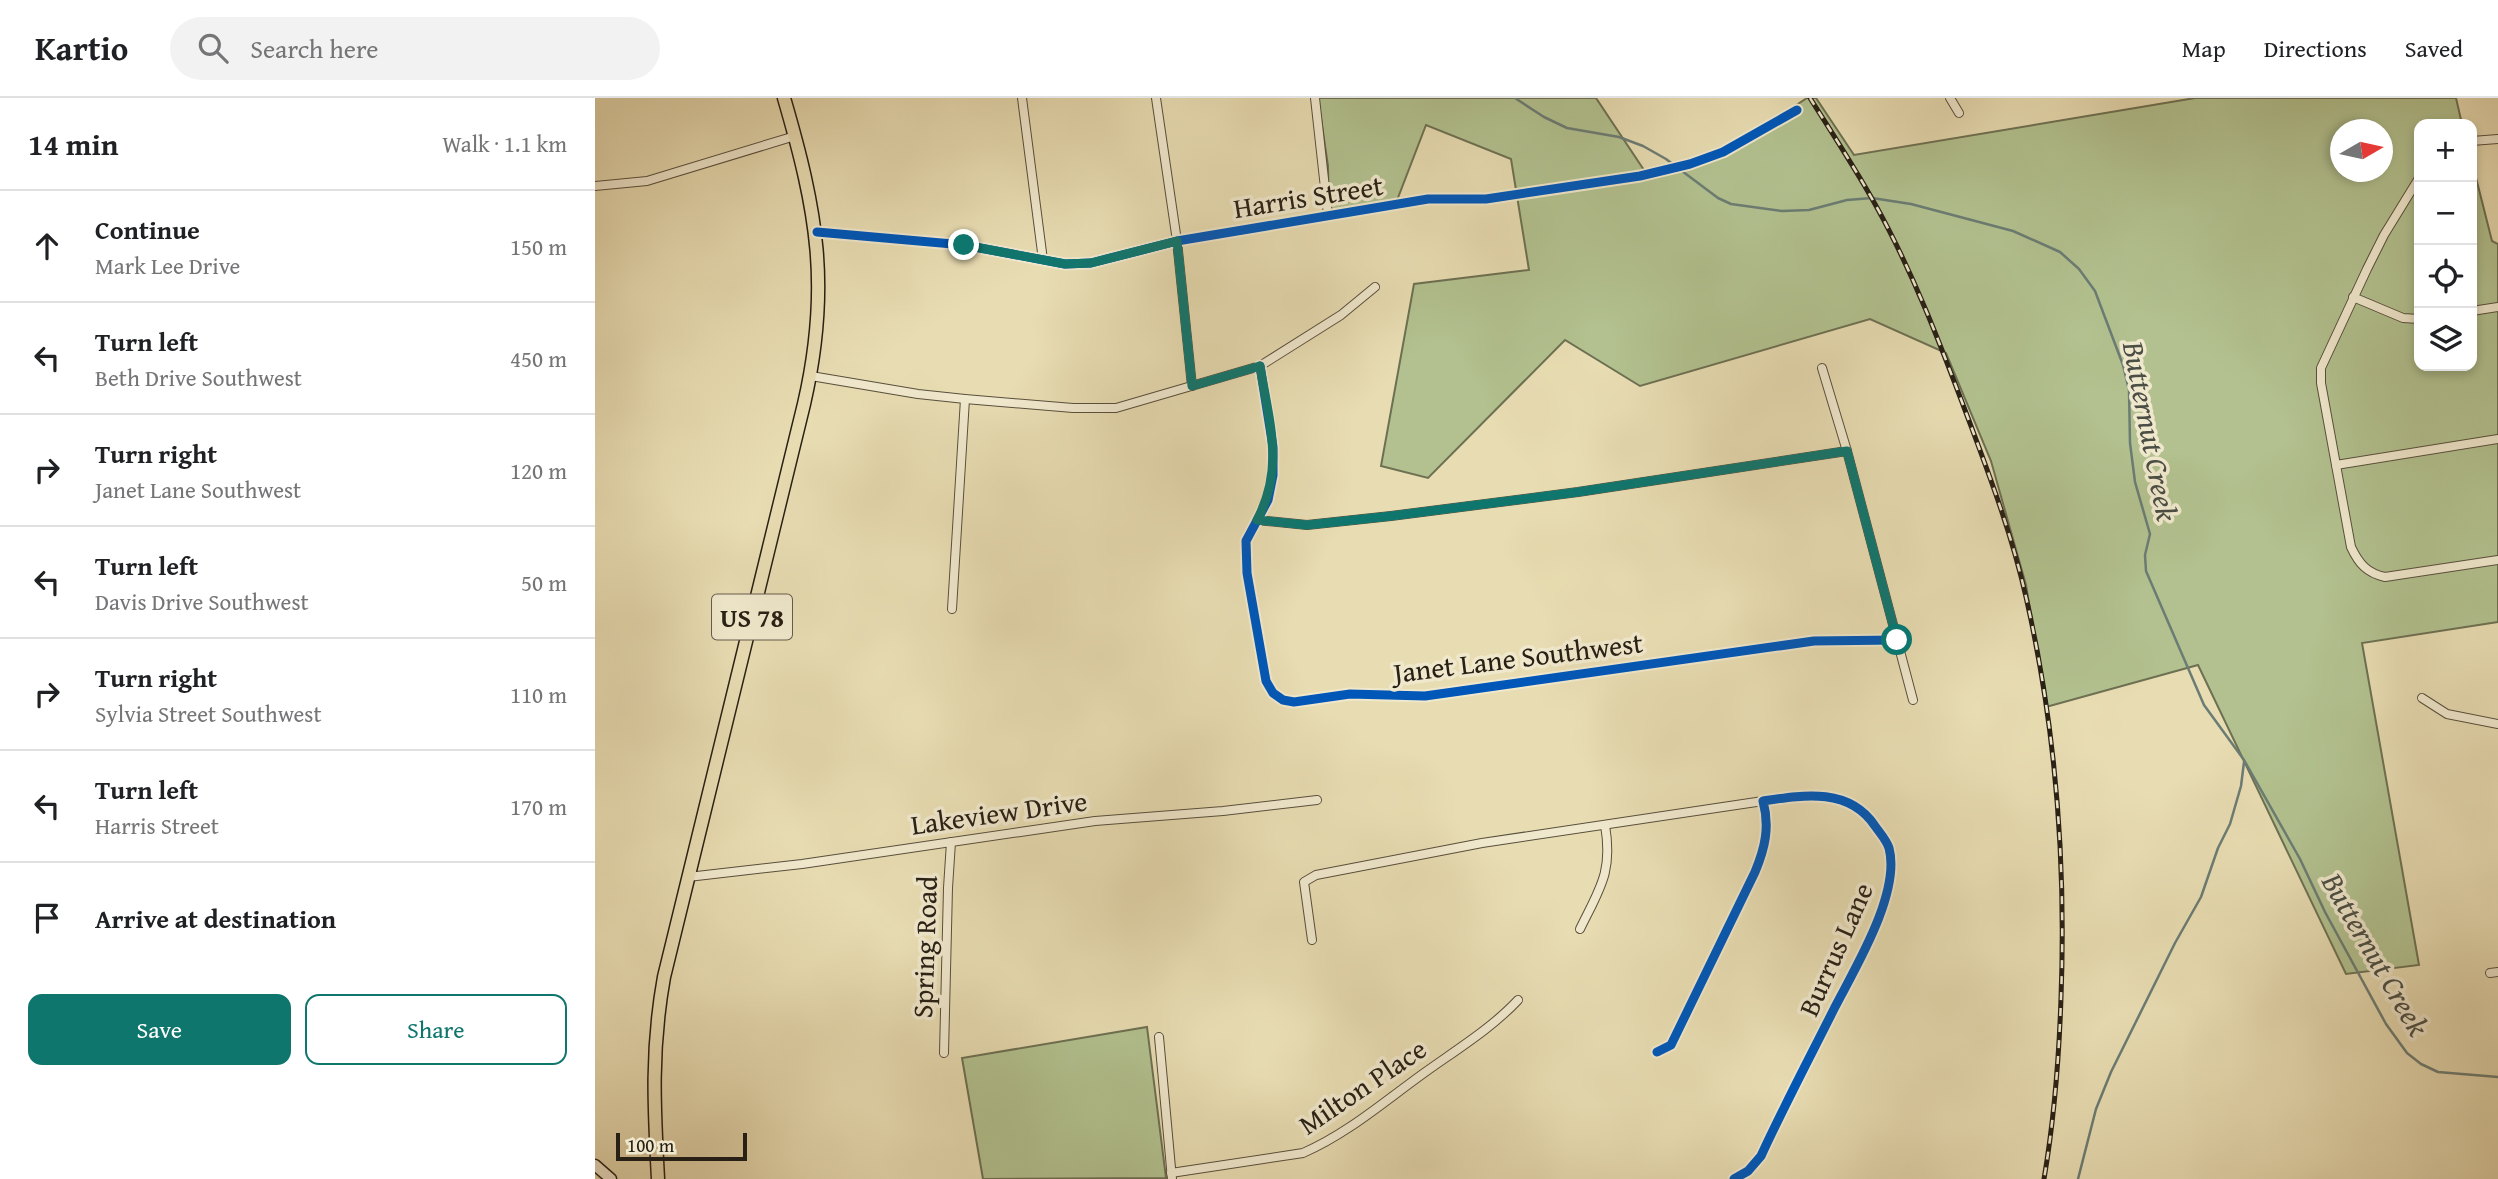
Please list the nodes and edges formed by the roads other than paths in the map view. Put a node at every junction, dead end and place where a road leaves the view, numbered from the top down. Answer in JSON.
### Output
{"nodes":[{"id":1,"x":784,"y":98,"type":"edge"},
{"id":2,"x":1022,"y":98,"type":"edge"},
{"id":3,"x":1156,"y":98,"type":"edge"},
{"id":4,"x":1315,"y":98,"type":"edge"},
{"id":5,"x":1949,"y":98,"type":"edge"},
{"id":6,"x":1797,"y":110,"type":"dead end"},
{"id":7,"x":1959,"y":113,"type":"dead end"},
{"id":8,"x":795,"y":136,"type":"junction"},
{"id":9,"x":2498,"y":139,"type":"edge"},
{"id":10,"x":2477,"y":141,"type":"edge"},
{"id":11,"x":2417,"y":182,"type":"edge"},
{"id":12,"x":595,"y":186,"type":"edge"},
{"id":13,"x":1328,"y":215,"type":"junction"},
{"id":14,"x":817,"y":232,"type":"junction"},
{"id":15,"x":1177,"y":241,"type":"junction"},
{"id":16,"x":1043,"y":260,"type":"junction"},
{"id":17,"x":1375,"y":287,"type":"dead end"},
{"id":18,"x":2353,"y":296,"type":"junction"},
{"id":19,"x":2498,"y":307,"type":"edge"},
{"id":20,"x":2477,"y":309,"type":"edge"},
{"id":21,"x":2414,"y":319,"type":"edge"},
{"id":22,"x":1260,"y":366,"type":"junction"},
{"id":23,"x":1822,"y":368,"type":"dead end"},
{"id":24,"x":811,"y":376,"type":"junction"},
{"id":25,"x":1192,"y":386,"type":"junction"},
{"id":26,"x":965,"y":400,"type":"junction"},
{"id":27,"x":2498,"y":439,"type":"edge"},
{"id":28,"x":1847,"y":451,"type":"junction"},
{"id":29,"x":2336,"y":465,"type":"junction"},
{"id":30,"x":1257,"y":520,"type":"junction"},
{"id":31,"x":2498,"y":560,"type":"edge"},
{"id":32,"x":952,"y":609,"type":"dead end"},
{"id":33,"x":1897,"y":640,"type":"junction"},
{"id":34,"x":2422,"y":698,"type":"dead end"},
{"id":35,"x":1913,"y":701,"type":"dead end"},
{"id":36,"x":2498,"y":724,"type":"edge"},
{"id":37,"x":1317,"y":800,"type":"dead end"},
{"id":38,"x":1763,"y":801,"type":"junction"},
{"id":39,"x":1605,"y":825,"type":"junction"},
{"id":40,"x":951,"y":842,"type":"junction"},
{"id":41,"x":688,"y":877,"type":"junction"},
{"id":42,"x":1580,"y":929,"type":"dead end"},
{"id":43,"x":1312,"y":940,"type":"dead end"},
{"id":44,"x":1518,"y":1000,"type":"dead end"},
{"id":45,"x":1159,"y":1037,"type":"dead end"},
{"id":46,"x":1657,"y":1052,"type":"dead end"},
{"id":47,"x":944,"y":1053,"type":"dead end"},
{"id":48,"x":595,"y":1165,"type":"edge"},
{"id":49,"x":1171,"y":1176,"type":"edge"},
{"id":50,"x":611,"y":1179,"type":"edge"},
{"id":51,"x":658,"y":1179,"type":"edge"},
{"id":52,"x":1734,"y":1179,"type":"edge"}],
"edges":[{"from":1,"to":8,"type":"main road","number":"US 78"},
{"from":2,"to":16,"type":"street"},
{"from":3,"to":15,"type":"street"},
{"from":4,"to":13,"type":"street"},
{"from":5,"to":7,"type":"street"},
{"from":6,"to":13,"type":"street","name":"Harris Street"},
{"from":8,"to":12,"type":"street"},
{"from":8,"to":14,"type":"main road","number":"US 78"},
{"from":9,"to":10,"type":"street"},
{"from":11,"to":18,"type":"street"},
{"from":13,"to":15,"type":"street","name":"Harris Street"},
{"from":14,"to":16,"type":"street","name":"Harris Street"},
{"from":14,"to":24,"type":"main road","number":"US 78"},
{"from":15,"to":16,"type":"street","name":"Harris Street"},
{"from":15,"to":25,"type":"street"},
{"from":17,"to":22,"type":"street"},
{"from":18,"to":21,"type":"street"},
{"from":18,"to":29,"type":"street"},
{"from":19,"to":20,"type":"street"},
{"from":22,"to":25,"type":"street"},
{"from":22,"to":30,"type":"street","name":"Janet Lane Southwest"},
{"from":23,"to":28,"type":"street"},
{"from":24,"to":26,"type":"street"},
{"from":24,"to":41,"type":"main road","number":"US 78"},
{"from":25,"to":26,"type":"street"},
{"from":26,"to":32,"type":"street"},
{"from":27,"to":29,"type":"street"},
{"from":28,"to":30,"type":"street"},
{"from":28,"to":33,"type":"street"},
{"from":29,"to":31,"type":"street"},
{"from":30,"to":33,"type":"street","name":"Janet Lane Southwest"},
{"from":33,"to":35,"type":"street"},
{"from":34,"to":36,"type":"street"},
{"from":37,"to":40,"type":"street","name":"Lakeview Drive"},
{"from":38,"to":39,"type":"street","name":"Burrus Lane"},
{"from":38,"to":46,"type":"street"},
{"from":38,"to":52,"type":"street","name":"Burrus Lane"},
{"from":39,"to":42,"type":"street"},
{"from":39,"to":43,"type":"street","name":"Burrus Lane"},
{"from":40,"to":41,"type":"street","name":"Lakeview Drive"},
{"from":40,"to":47,"type":"street","name":"Spring Road"},
{"from":41,"to":51,"type":"main road","number":"US 78"},
{"from":44,"to":49,"type":"street","name":"Milton Place"},
{"from":45,"to":49,"type":"street"},
{"from":48,"to":50,"type":"street"}]}
